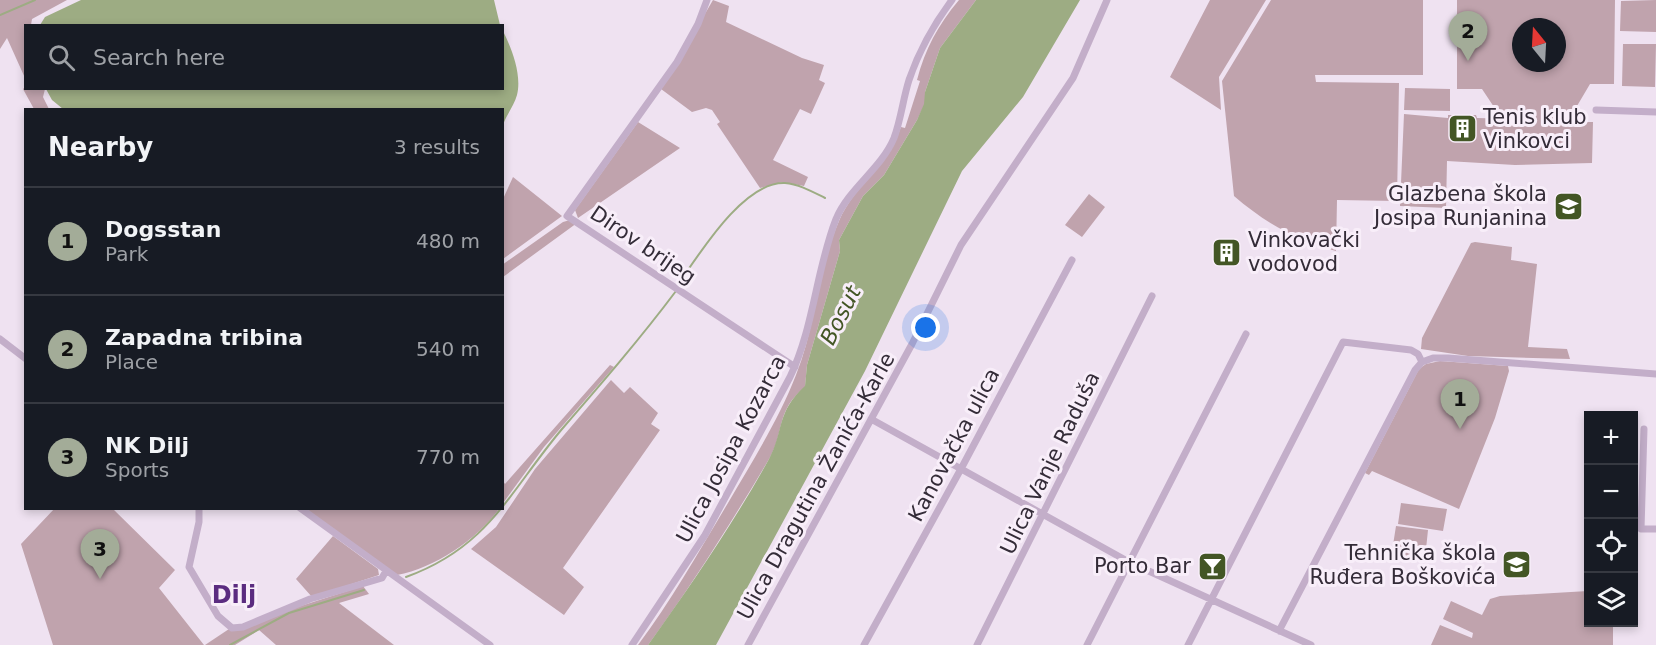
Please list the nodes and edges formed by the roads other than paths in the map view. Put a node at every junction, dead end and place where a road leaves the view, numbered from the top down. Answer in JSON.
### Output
{"nodes":[{"id":1,"x":707,"y":0,"type":"edge"},
{"id":2,"x":952,"y":0,"type":"edge"},
{"id":3,"x":1107,"y":0,"type":"edge"},
{"id":4,"x":1596,"y":110,"type":"dead end"},
{"id":5,"x":1656,"y":112,"type":"edge"},
{"id":6,"x":1072,"y":260,"type":"dead end"},
{"id":7,"x":1152,"y":296,"type":"dead end"},
{"id":8,"x":1246,"y":334,"type":"dead end"},
{"id":9,"x":0,"y":339,"type":"edge"},
{"id":10,"x":24,"y":357,"type":"edge"},
{"id":11,"x":1422,"y":362,"type":"junction"},
{"id":12,"x":795,"y":367,"type":"junction"},
{"id":13,"x":1656,"y":374,"type":"edge"},
{"id":14,"x":871,"y":419,"type":"junction"},
{"id":15,"x":1644,"y":429,"type":"dead end"},
{"id":16,"x":962,"y":467,"type":"junction"},
{"id":17,"x":199,"y":510,"type":"edge"},
{"id":18,"x":303,"y":510,"type":"edge"},
{"id":19,"x":1043,"y":516,"type":"junction"},
{"id":20,"x":1656,"y":529,"type":"edge"},
{"id":21,"x":1130,"y":562,"type":"junction"},
{"id":22,"x":386,"y":572,"type":"junction"},
{"id":23,"x":1209,"y":600,"type":"junction"},
{"id":24,"x":1279,"y":631,"type":"junction"},
{"id":25,"x":490,"y":645,"type":"edge"},
{"id":26,"x":632,"y":645,"type":"edge"},
{"id":27,"x":748,"y":645,"type":"edge"},
{"id":28,"x":864,"y":645,"type":"edge"},
{"id":29,"x":977,"y":645,"type":"edge"},
{"id":30,"x":1087,"y":645,"type":"edge"},
{"id":31,"x":1188,"y":645,"type":"edge"},
{"id":32,"x":1311,"y":645,"type":"edge"}],
"edges":[{"from":1,"to":12,"type":"street","name":"Dirov brijeg"},
{"from":2,"to":12,"type":"street","name":"Ulica Josipa Kozarca"},
{"from":3,"to":14,"type":"street","name":"Ulica Dragutina Žanića-Karle"},
{"from":4,"to":5,"type":"street"},
{"from":6,"to":16,"type":"street","name":"Kanovačka ulica"},
{"from":7,"to":19,"type":"street","name":"Ulica Vanje Raduša"},
{"from":8,"to":21,"type":"street"},
{"from":9,"to":10,"type":"street"},
{"from":11,"to":13,"type":"street"},
{"from":11,"to":23,"type":"street"},
{"from":11,"to":24,"type":"street"},
{"from":12,"to":26,"type":"street","name":"Ulica Josipa Kozarca"},
{"from":14,"to":16,"type":"street"},
{"from":14,"to":27,"type":"street","name":"Ulica Dragutina Žanića-Karle"},
{"from":15,"to":20,"type":"street"},
{"from":16,"to":19,"type":"street"},
{"from":16,"to":28,"type":"street","name":"Kanovačka ulica"},
{"from":17,"to":22,"type":"street"},
{"from":18,"to":22,"type":"street"},
{"from":19,"to":21,"type":"street"},
{"from":19,"to":29,"type":"street","name":"Ulica Vanje Raduša"},
{"from":21,"to":23,"type":"street"},
{"from":21,"to":30,"type":"street"},
{"from":22,"to":25,"type":"street"},
{"from":23,"to":24,"type":"street"},
{"from":23,"to":31,"type":"street"},
{"from":24,"to":32,"type":"street"}]}
